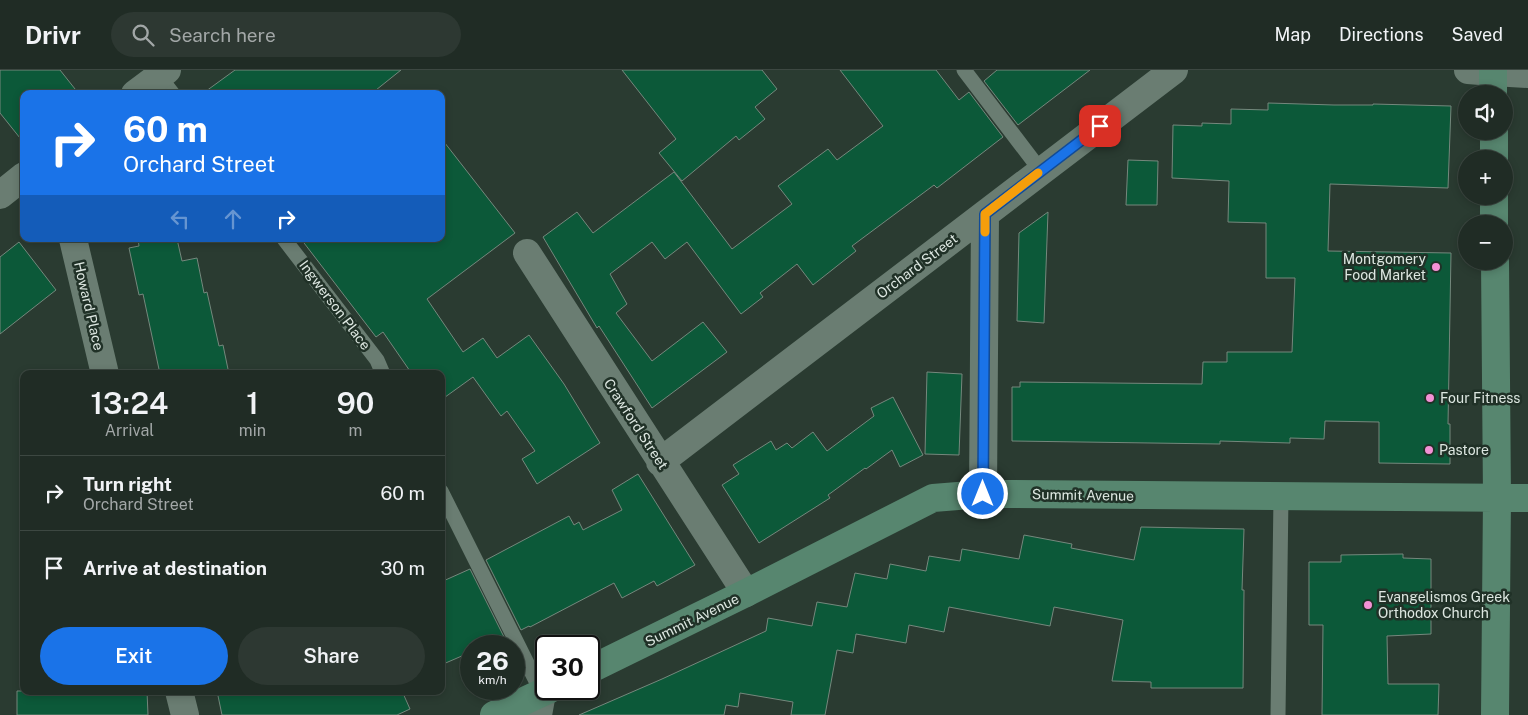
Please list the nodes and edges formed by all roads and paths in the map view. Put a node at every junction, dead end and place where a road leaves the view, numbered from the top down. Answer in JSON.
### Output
{"nodes":[{"id":1,"x":964,"y":70,"type":"edge"},
{"id":2,"x":1174,"y":70,"type":"edge"},
{"id":3,"x":1528,"y":74,"type":"edge"},
{"id":4,"x":1487,"y":76,"type":"edge"},
{"id":5,"x":166,"y":80,"type":"edge"},
{"id":6,"x":144,"y":90,"type":"edge"},
{"id":7,"x":1041,"y":171,"type":"junction"},
{"id":8,"x":20,"y":179,"type":"edge"},
{"id":9,"x":0,"y":195,"type":"edge"},
{"id":10,"x":985,"y":214,"type":"junction"},
{"id":11,"x":74,"y":242,"type":"edge"},
{"id":12,"x":286,"y":242,"type":"edge"},
{"id":13,"x":527,"y":253,"type":"dead end"},
{"id":14,"x":1495,"y":270,"type":"edge"},
{"id":15,"x":104,"y":370,"type":"edge"},
{"id":16,"x":381,"y":370,"type":"edge"},
{"id":17,"x":660,"y":462,"type":"junction"},
{"id":18,"x":983,"y":494,"type":"junction"},
{"id":19,"x":1281,"y":496,"type":"junction"},
{"id":20,"x":1497,"y":498,"type":"junction"},
{"id":21,"x":1528,"y":498,"type":"edge"},
{"id":22,"x":445,"y":499,"type":"edge"},
{"id":23,"x":746,"y":593,"type":"junction"},
{"id":24,"x":600,"y":665,"type":"edge"},
{"id":25,"x":535,"y":683,"type":"edge"},
{"id":26,"x":180,"y":695,"type":"edge"},
{"id":27,"x":540,"y":700,"type":"edge"},
{"id":28,"x":185,"y":715,"type":"edge"},
{"id":29,"x":494,"y":715,"type":"edge"},
{"id":30,"x":1278,"y":715,"type":"edge"},
{"id":31,"x":1495,"y":715,"type":"edge"}],
"edges":[{"from":1,"to":7,"type":"lane"},
{"from":2,"to":7,"type":"street","name":"Orchard Street"},
{"from":3,"to":4,"type":"street"},
{"from":5,"to":6,"type":"street"},
{"from":7,"to":10,"type":"street","name":"Orchard Street"},
{"from":8,"to":9,"type":"street"},
{"from":10,"to":17,"type":"street","name":"Orchard Street"},
{"from":10,"to":18,"type":"street"},
{"from":11,"to":15,"type":"street","name":"Howard Place"},
{"from":12,"to":16,"type":"lane","name":"Ingwerson Place"},
{"from":13,"to":17,"type":"street","name":"Crawford Street"},
{"from":14,"to":20,"type":"main road"},
{"from":17,"to":23,"type":"street","name":"Crawford Street"},
{"from":18,"to":19,"type":"main road","name":"Summit Avenue"},
{"from":18,"to":23,"type":"main road","name":"Summit Avenue"},
{"from":19,"to":20,"type":"main road","name":"Summit Avenue"},
{"from":19,"to":30,"type":"lane"},
{"from":20,"to":21,"type":"main road","name":"Summit Avenue"},
{"from":20,"to":31,"type":"main road"},
{"from":22,"to":25,"type":"lane"},
{"from":23,"to":24,"type":"main road","name":"Summit Avenue"},
{"from":26,"to":28,"type":"street"},
{"from":27,"to":29,"type":"main road"}]}
